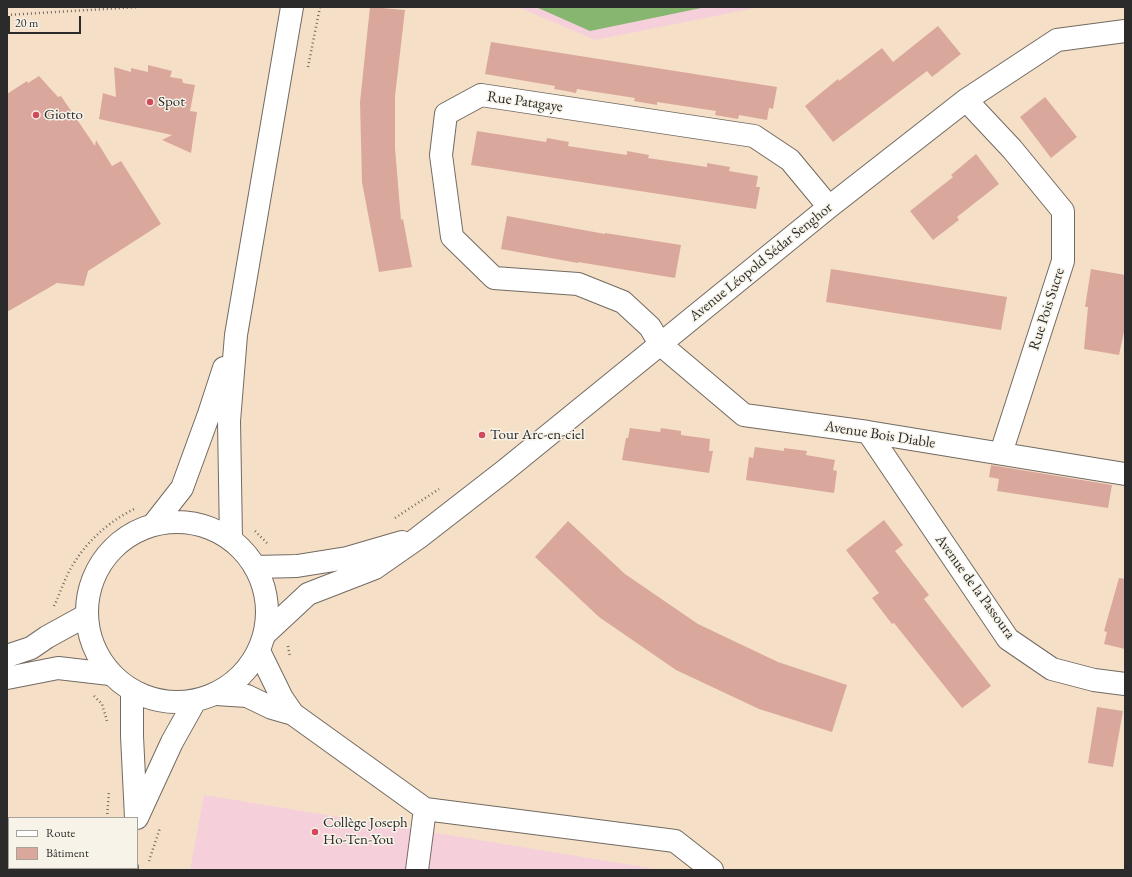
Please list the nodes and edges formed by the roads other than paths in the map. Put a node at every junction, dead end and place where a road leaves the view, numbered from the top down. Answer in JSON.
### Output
{"nodes":[{"id":1,"x":292,"y":7,"type":"edge"},
{"id":2,"x":1125,"y":30,"type":"edge"},
{"id":3,"x":966,"y":100,"type":"junction"},
{"id":4,"x":829,"y":207,"type":"junction"},
{"id":5,"x":236,"y":335,"type":"junction"},
{"id":6,"x":660,"y":344,"type":"junction"},
{"id":7,"x":868,"y":432,"type":"junction"},
{"id":8,"x":1001,"y":453,"type":"junction"},
{"id":9,"x":1125,"y":474,"type":"edge"},
{"id":10,"x":153,"y":525,"type":"junction"},
{"id":11,"x":418,"y":538,"type":"junction"},
{"id":12,"x":231,"y":539,"type":"junction"},
{"id":13,"x":255,"y":567,"type":"junction"},
{"id":14,"x":87,"y":615,"type":"junction"},
{"id":15,"x":262,"y":642,"type":"junction"},
{"id":16,"x":7,"y":656,"type":"edge"},
{"id":17,"x":110,"y":674,"type":"junction"},
{"id":18,"x":7,"y":678,"type":"edge"},
{"id":19,"x":1125,"y":684,"type":"edge"},
{"id":20,"x":132,"y":691,"type":"junction"},
{"id":21,"x":216,"y":694,"type":"junction"},
{"id":22,"x":195,"y":701,"type":"junction"},
{"id":23,"x":293,"y":714,"type":"junction"},
{"id":24,"x":425,"y":809,"type":"junction"},
{"id":25,"x":136,"y":817,"type":"edge"},
{"id":26,"x":136,"y":817,"type":"edge"},
{"id":27,"x":418,"y":870,"type":"edge"},
{"id":28,"x":712,"y":870,"type":"edge"}],
"edges":[{"from":1,"to":5,"type":"street"},
{"from":2,"to":3,"type":"street","name":"Avenue Léopold Sédar Senghor"},
{"from":3,"to":4,"type":"street","name":"Avenue Léopold Sédar Senghor"},
{"from":3,"to":8,"type":"street","name":"Rue Pois Sucre"},
{"from":4,"to":6,"type":"street","name":"Avenue Léopold Sédar Senghor"},
{"from":4,"to":6,"type":"street","name":"Rue Patagaye"},
{"from":5,"to":10,"type":"street"},
{"from":5,"to":12,"type":"street"},
{"from":6,"to":7,"type":"street","name":"Avenue Bois Diable"},
{"from":6,"to":11,"type":"street","name":"Avenue Léopold Sédar Senghor"},
{"from":7,"to":8,"type":"street","name":"Avenue Bois Diable"},
{"from":7,"to":19,"type":"street","name":"Avenue de la Passoura"},
{"from":8,"to":9,"type":"street","name":"Avenue Bois Diable"},
{"from":10,"to":12,"type":"street"},
{"from":10,"to":14,"type":"street"},
{"from":11,"to":13,"type":"street","name":"Avenue Léopold Sédar Senghor"},
{"from":11,"to":15,"type":"street","name":"Avenue Léopold Sédar Senghor"},
{"from":12,"to":13,"type":"street"},
{"from":13,"to":15,"type":"street"},
{"from":14,"to":16,"type":"street"},
{"from":14,"to":17,"type":"street"},
{"from":15,"to":21,"type":"street","name":"Avenue Léopold Sédar Senghor"},
{"from":15,"to":23,"type":"street"},
{"from":17,"to":18,"type":"street"},
{"from":17,"to":20,"type":"street"},
{"from":20,"to":22,"type":"street"},
{"from":20,"to":25,"type":"street"},
{"from":21,"to":22,"type":"street"},
{"from":21,"to":23,"type":"street"},
{"from":22,"to":26,"type":"street"},
{"from":23,"to":24,"type":"street"},
{"from":24,"to":27,"type":"street"},
{"from":24,"to":28,"type":"street"}]}
